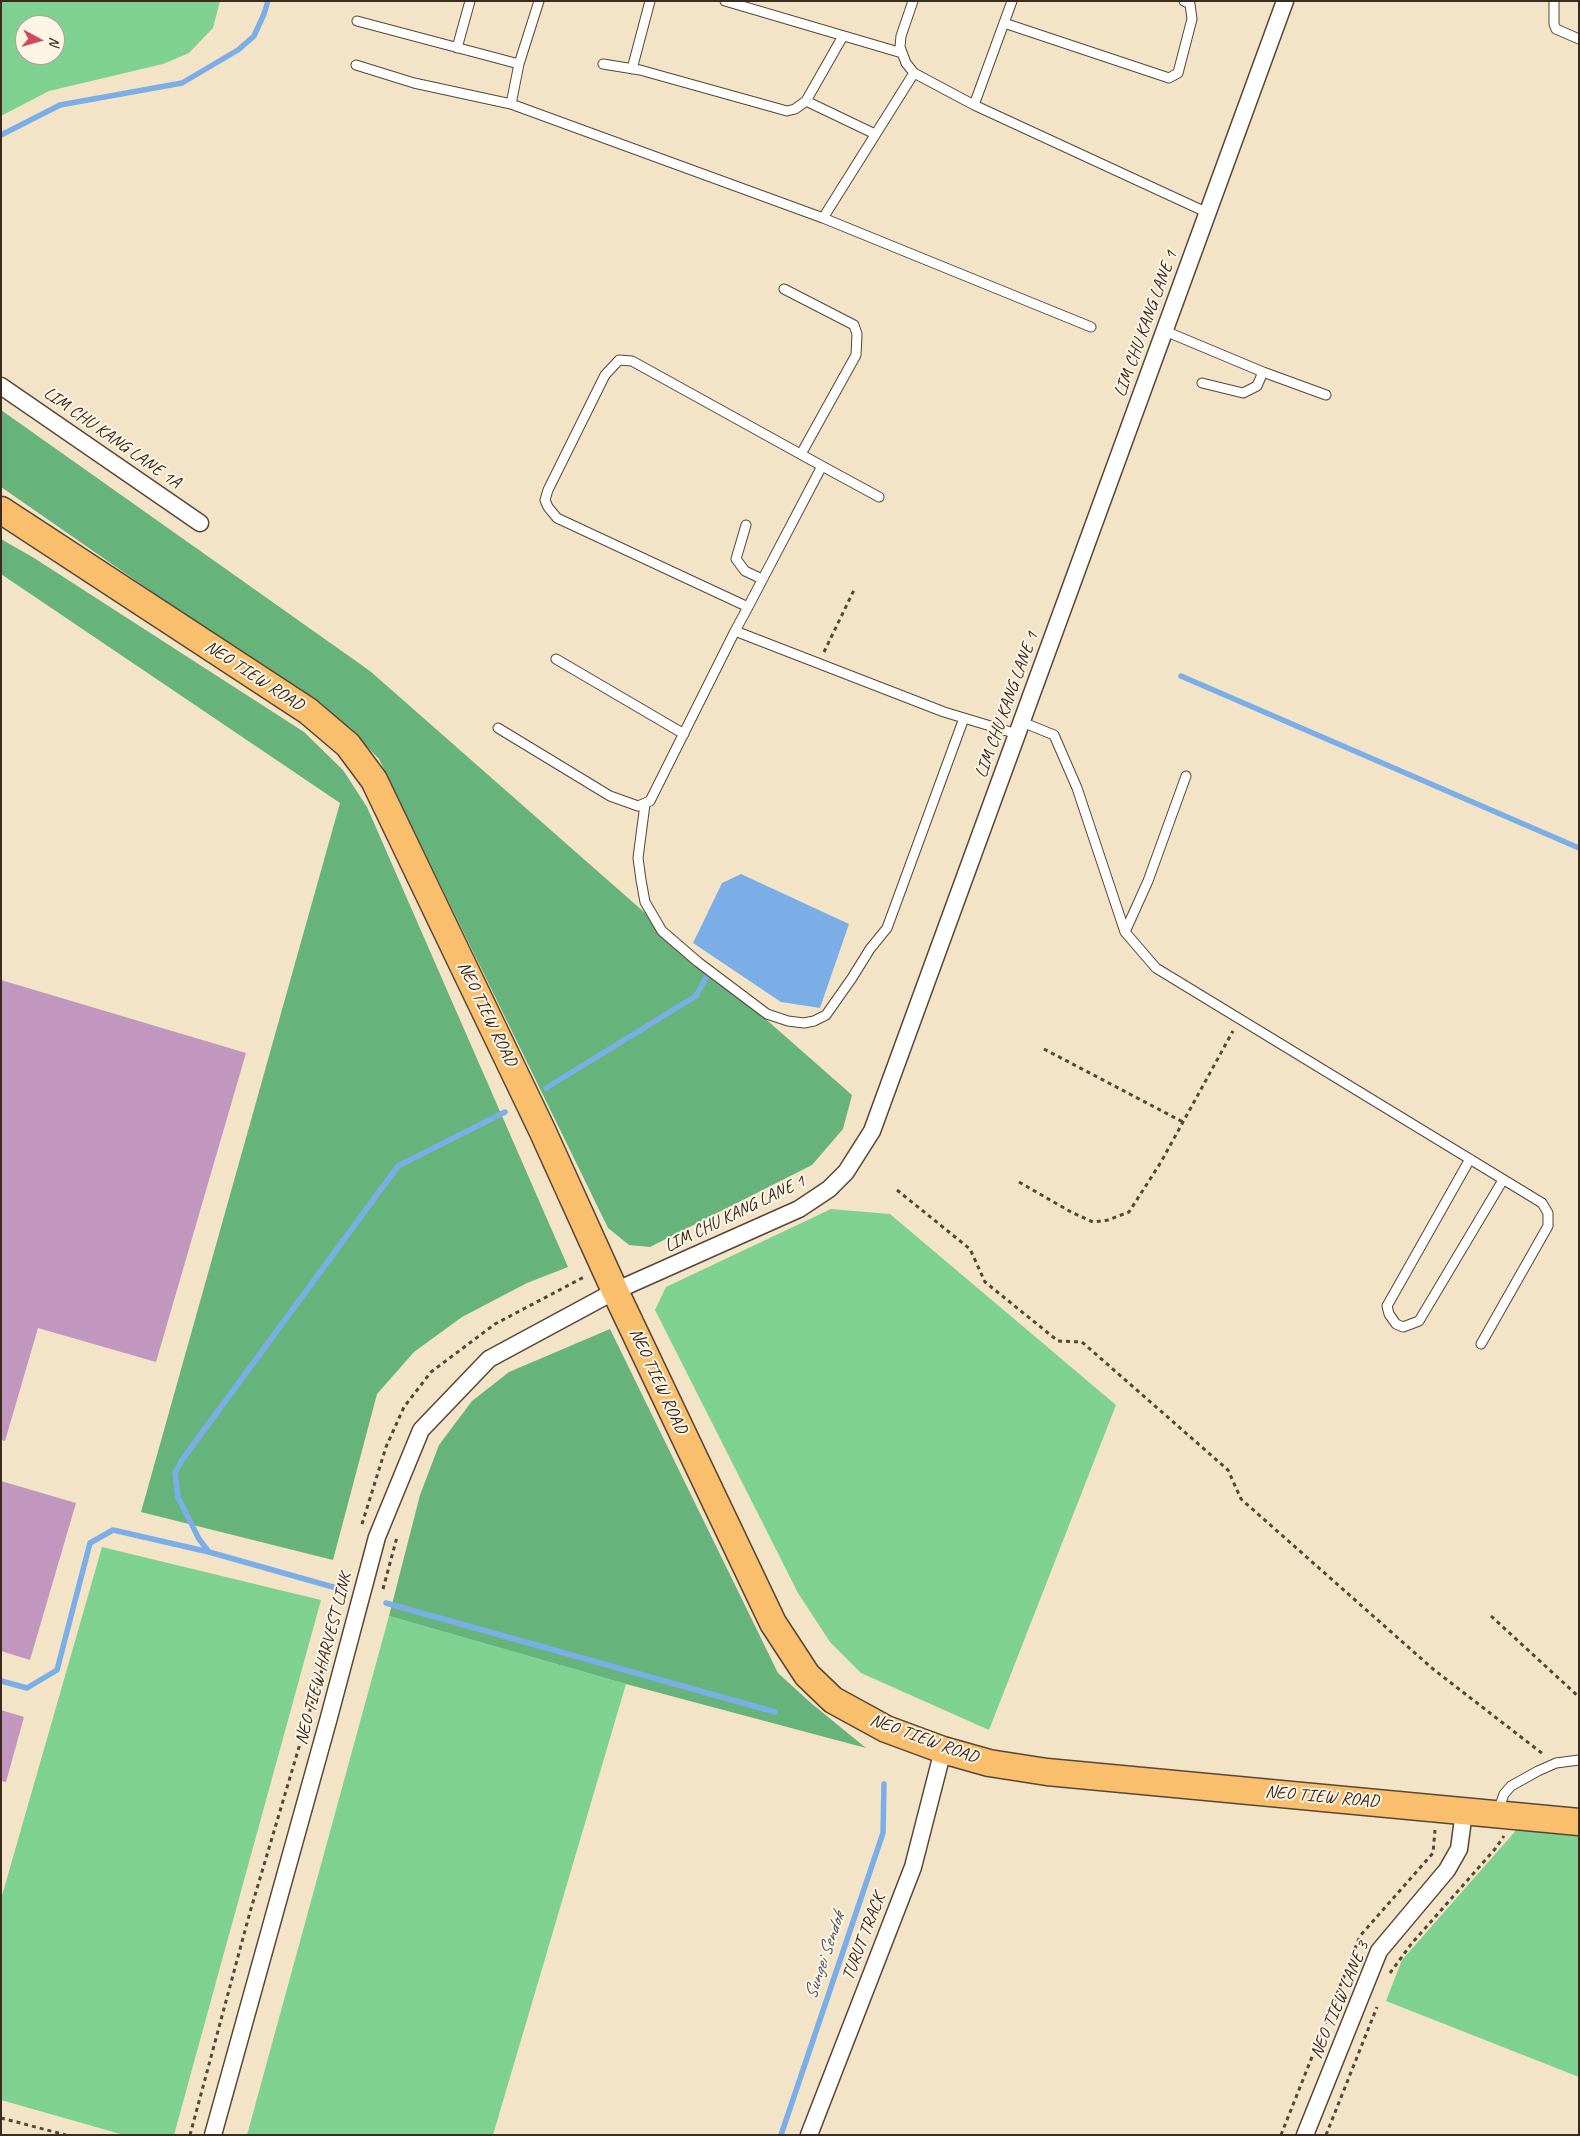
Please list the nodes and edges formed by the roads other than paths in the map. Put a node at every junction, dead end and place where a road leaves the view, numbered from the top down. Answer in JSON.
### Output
{"nodes":[{"id":1,"x":470,"y":1,"type":"edge"},
{"id":2,"x":539,"y":1,"type":"edge"},
{"id":3,"x":650,"y":1,"type":"edge"},
{"id":4,"x":725,"y":1,"type":"edge"},
{"id":5,"x":913,"y":1,"type":"edge"},
{"id":6,"x":1012,"y":1,"type":"edge"},
{"id":7,"x":1184,"y":1,"type":"edge"},
{"id":8,"x":1285,"y":1,"type":"edge"},
{"id":9,"x":1554,"y":1,"type":"edge"},
{"id":10,"x":746,"y":4,"type":"edge"},
{"id":11,"x":357,"y":21,"type":"dead end"},
{"id":12,"x":1004,"y":23,"type":"junction"},
{"id":13,"x":843,"y":36,"type":"junction"},
{"id":14,"x":1579,"y":39,"type":"edge"},
{"id":15,"x":457,"y":48,"type":"junction"},
{"id":16,"x":902,"y":54,"type":"junction"},
{"id":17,"x":519,"y":64,"type":"junction"},
{"id":18,"x":602,"y":64,"type":"dead end"},
{"id":19,"x":356,"y":65,"type":"dead end"},
{"id":20,"x":632,"y":69,"type":"junction"},
{"id":21,"x":914,"y":73,"type":"junction"},
{"id":22,"x":806,"y":101,"type":"junction"},
{"id":23,"x":511,"y":104,"type":"junction"},
{"id":24,"x":974,"y":105,"type":"junction"},
{"id":25,"x":876,"y":134,"type":"junction"},
{"id":26,"x":1208,"y":213,"type":"junction"},
{"id":27,"x":823,"y":218,"type":"junction"},
{"id":28,"x":784,"y":289,"type":"dead end"},
{"id":29,"x":1091,"y":327,"type":"dead end"},
{"id":30,"x":1165,"y":330,"type":"junction"},
{"id":31,"x":1263,"y":372,"type":"junction"},
{"id":32,"x":1202,"y":383,"type":"dead end"},
{"id":33,"x":1,"y":386,"type":"edge"},
{"id":34,"x":1326,"y":395,"type":"dead end"},
{"id":35,"x":800,"y":454,"type":"junction"},
{"id":36,"x":822,"y":466,"type":"junction"},
{"id":37,"x":879,"y":497,"type":"dead end"},
{"id":38,"x":1,"y":510,"type":"edge"},
{"id":39,"x":200,"y":523,"type":"dead end"},
{"id":40,"x":746,"y":525,"type":"dead end"},
{"id":41,"x":762,"y":579,"type":"junction"},
{"id":42,"x":748,"y":607,"type":"junction"},
{"id":43,"x":735,"y":631,"type":"junction"},
{"id":44,"x":556,"y":659,"type":"dead end"},
{"id":45,"x":964,"y":718,"type":"junction"},
{"id":46,"x":498,"y":728,"type":"dead end"},
{"id":47,"x":1019,"y":728,"type":"junction"},
{"id":48,"x":684,"y":734,"type":"junction"},
{"id":49,"x":1186,"y":776,"type":"dead end"},
{"id":50,"x":645,"y":804,"type":"junction"},
{"id":51,"x":1125,"y":932,"type":"junction"},
{"id":52,"x":1470,"y":1159,"type":"junction"},
{"id":53,"x":1503,"y":1180,"type":"junction"},
{"id":54,"x":615,"y":1292,"type":"junction"},
{"id":55,"x":1481,"y":1344,"type":"dead end"},
{"id":56,"x":943,"y":1750,"type":"junction"},
{"id":57,"x":1579,"y":1760,"type":"edge"},
{"id":58,"x":1464,"y":1812,"type":"junction"},
{"id":59,"x":1507,"y":1816,"type":"junction"},
{"id":60,"x":1579,"y":1822,"type":"edge"},
{"id":61,"x":213,"y":2135,"type":"edge"},
{"id":62,"x":810,"y":2135,"type":"edge"},
{"id":63,"x":1306,"y":2135,"type":"edge"}],
"edges":[{"from":1,"to":15,"type":"lane"},
{"from":2,"to":17,"type":"lane"},
{"from":3,"to":20,"type":"lane"},
{"from":4,"to":10,"type":"lane"},
{"from":5,"to":16,"type":"lane"},
{"from":6,"to":12,"type":"lane"},
{"from":7,"to":12,"type":"lane"},
{"from":8,"to":26,"type":"street","name":"LIM CHU KANG LANE 1"},
{"from":9,"to":14,"type":"lane"},
{"from":10,"to":13,"type":"lane"},
{"from":11,"to":15,"type":"lane"},
{"from":12,"to":24,"type":"lane"},
{"from":13,"to":16,"type":"lane"},
{"from":13,"to":22,"type":"lane"},
{"from":15,"to":17,"type":"lane"},
{"from":16,"to":21,"type":"lane"},
{"from":17,"to":23,"type":"lane"},
{"from":18,"to":20,"type":"lane"},
{"from":19,"to":23,"type":"lane"},
{"from":20,"to":22,"type":"lane"},
{"from":21,"to":24,"type":"lane"},
{"from":21,"to":25,"type":"lane"},
{"from":22,"to":25,"type":"lane"},
{"from":23,"to":27,"type":"lane"},
{"from":24,"to":26,"type":"lane"},
{"from":25,"to":27,"type":"lane"},
{"from":26,"to":30,"type":"street","name":"LIM CHU KANG LANE 1"},
{"from":27,"to":29,"type":"lane"},
{"from":28,"to":35,"type":"lane"},
{"from":30,"to":31,"type":"lane"},
{"from":30,"to":47,"type":"street","name":"LIM CHU KANG LANE 1"},
{"from":31,"to":32,"type":"lane"},
{"from":31,"to":34,"type":"lane"},
{"from":33,"to":39,"type":"street","name":"LIM CHU KANG LANE 1A"},
{"from":35,"to":36,"type":"lane"},
{"from":35,"to":42,"type":"lane"},
{"from":36,"to":37,"type":"lane"},
{"from":36,"to":41,"type":"lane"},
{"from":38,"to":54,"type":"main road","name":"NEO TIEW ROAD"},
{"from":40,"to":41,"type":"lane"},
{"from":41,"to":42,"type":"lane"},
{"from":42,"to":43,"type":"lane"},
{"from":43,"to":45,"type":"lane"},
{"from":43,"to":48,"type":"lane"},
{"from":44,"to":48,"type":"lane"},
{"from":45,"to":47,"type":"lane"},
{"from":45,"to":50,"type":"lane"},
{"from":46,"to":50,"type":"lane"},
{"from":47,"to":51,"type":"lane"},
{"from":47,"to":54,"type":"street","name":"LIM CHU KANG LANE 1"},
{"from":48,"to":50,"type":"lane"},
{"from":49,"to":51,"type":"lane"},
{"from":51,"to":52,"type":"lane"},
{"from":52,"to":53,"type":"lane"},
{"from":52,"to":53,"type":"lane"},
{"from":53,"to":55,"type":"lane"},
{"from":54,"to":56,"type":"main road","name":"NEO TIEW ROAD"},
{"from":54,"to":61,"type":"street","name":"NEO TIEW HARVEST LINK"},
{"from":56,"to":58,"type":"main road","name":"NEO TIEW ROAD"},
{"from":56,"to":62,"type":"street","name":"TURUT TRACK"},
{"from":57,"to":59,"type":"lane"},
{"from":58,"to":59,"type":"main road","name":"NEO TIEW ROAD"},
{"from":58,"to":63,"type":"street","name":"NEO TIEW LANE 3"},
{"from":59,"to":60,"type":"main road","name":"NEO TIEW ROAD"}]}
